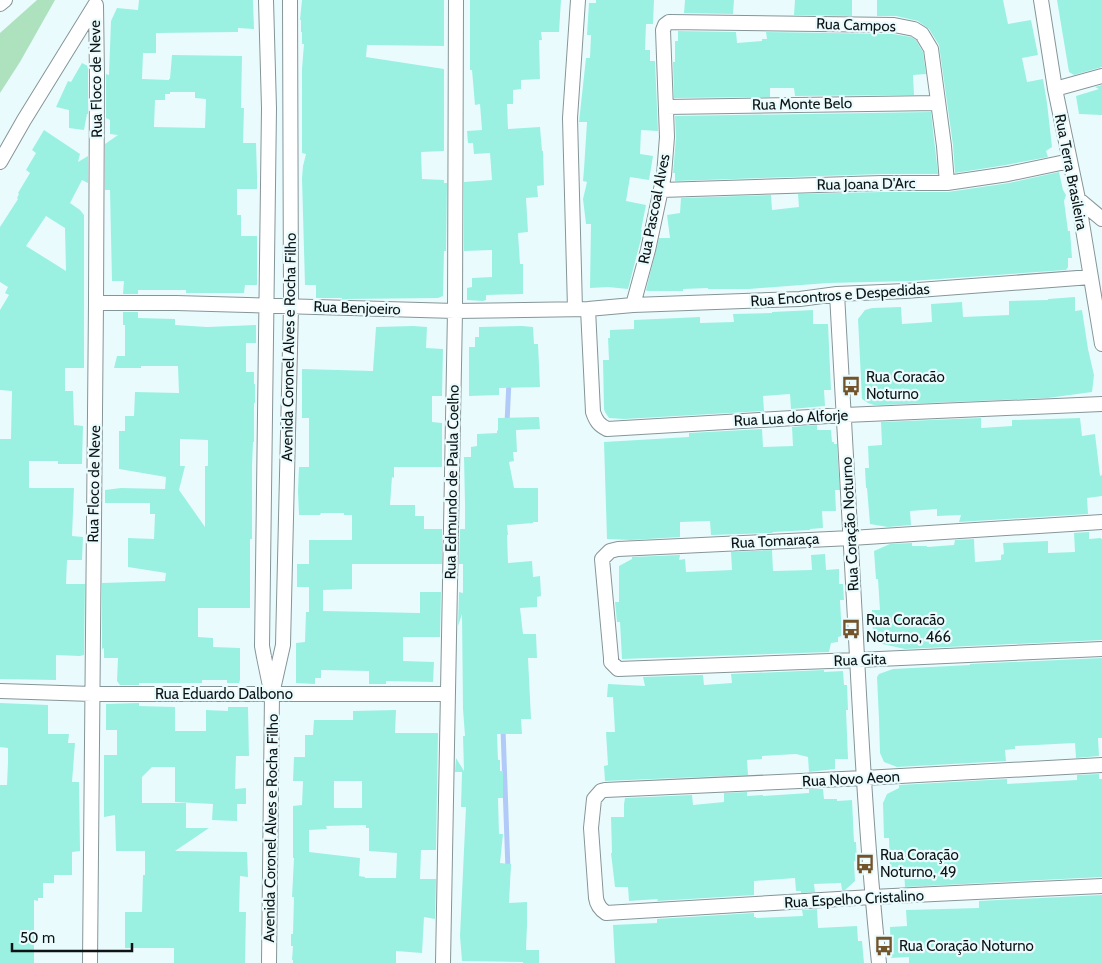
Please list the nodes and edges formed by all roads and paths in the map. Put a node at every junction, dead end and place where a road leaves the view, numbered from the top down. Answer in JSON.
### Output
{"nodes":[{"id":1,"x":5,"y":0,"type":"edge"},
{"id":2,"x":266,"y":0,"type":"edge"},
{"id":3,"x":290,"y":0,"type":"edge"},
{"id":4,"x":456,"y":0,"type":"edge"},
{"id":5,"x":578,"y":0,"type":"edge"},
{"id":6,"x":1041,"y":0,"type":"edge"},
{"id":7,"x":97,"y":2,"type":"edge"},
{"id":8,"x":0,"y":4,"type":"edge"},
{"id":9,"x":667,"y":23,"type":"joint"},
{"id":10,"x":1102,"y":76,"type":"edge"},
{"id":11,"x":1055,"y":89,"type":"junction"},
{"id":12,"x":938,"y":103,"type":"junction"},
{"id":13,"x":666,"y":107,"type":"junction"},
{"id":14,"x":1070,"y":161,"type":"junction"},
{"id":15,"x":0,"y":162,"type":"edge"},
{"id":16,"x":947,"y":183,"type":"junction"},
{"id":17,"x":661,"y":190,"type":"junction"},
{"id":18,"x":1078,"y":199,"type":"junction"},
{"id":19,"x":1102,"y":219,"type":"edge"},
{"id":20,"x":1091,"y":277,"type":"junction"},
{"id":21,"x":837,"y":294,"type":"junction"},
{"id":22,"x":96,"y":303,"type":"junction"},
{"id":23,"x":633,"y":305,"type":"junction"},
{"id":24,"x":266,"y":306,"type":"junction"},
{"id":25,"x":291,"y":306,"type":"junction"},
{"id":26,"x":582,"y":309,"type":"junction"},
{"id":27,"x":455,"y":311,"type":"junction"},
{"id":28,"x":1102,"y":344,"type":"edge"},
{"id":29,"x":1102,"y":404,"type":"edge"},
{"id":30,"x":845,"y":415,"type":"junction"},
{"id":31,"x":1102,"y":522,"type":"edge"},
{"id":32,"x":851,"y":538,"type":"junction"},
{"id":33,"x":1102,"y":649,"type":"edge"},
{"id":34,"x":857,"y":660,"type":"junction"},
{"id":35,"x":618,"y":669,"type":"joint"},
{"id":36,"x":0,"y":691,"type":"edge"},
{"id":37,"x":92,"y":694,"type":"junction"},
{"id":38,"x":272,"y":694,"type":"junction"},
{"id":39,"x":448,"y":694,"type":"junction"},
{"id":40,"x":1102,"y":765,"type":"edge"},
{"id":41,"x":864,"y":778,"type":"junction"},
{"id":42,"x":1102,"y":886,"type":"edge"},
{"id":43,"x":872,"y":897,"type":"junction"},
{"id":44,"x":606,"y":913,"type":"joint"},
{"id":45,"x":90,"y":963,"type":"edge"},
{"id":46,"x":269,"y":963,"type":"edge"},
{"id":47,"x":443,"y":963,"type":"edge"},
{"id":48,"x":879,"y":963,"type":"edge"}],
"edges":[{"from":1,"to":8,"type":"street"},
{"from":2,"to":24,"type":"street","name":"Avenida Coronel Alves e Rocha Filho"},
{"from":3,"to":25,"type":"street","name":"Avenida Coronel Alves e Rocha Filho"},
{"from":4,"to":27,"type":"street","name":"Rua Edmundo de Paula Coelho"},
{"from":5,"to":26,"type":"street"},
{"from":6,"to":11,"type":"street","name":"Rua Terra Brasileira"},
{"from":7,"to":15,"type":"street"},
{"from":7,"to":22,"type":"street","name":"Rua Floco de Neve"},
{"from":9,"to":12,"type":"street","name":"Rua Campos"},
{"from":9,"to":13,"type":"street","name":"Rua Pascoal Alves"},
{"from":10,"to":11,"type":"street"},
{"from":11,"to":14,"type":"street","name":"Rua Terra Brasileira"},
{"from":12,"to":13,"type":"street","name":"Rua Monte Belo"},
{"from":12,"to":16,"type":"street","name":"Rua Campos"},
{"from":13,"to":17,"type":"street","name":"Rua Pascoal Alves"},
{"from":14,"to":16,"type":"street","name":"Rua Joana D'Arc"},
{"from":14,"to":18,"type":"street","name":"Rua Terra Brasileira"},
{"from":16,"to":17,"type":"street","name":"Rua Joana D'Arc"},
{"from":17,"to":23,"type":"street","name":"Rua Pascoal Alves"},
{"from":18,"to":19,"type":"street"},
{"from":18,"to":20,"type":"street","name":"Rua Terra Brasileira"},
{"from":20,"to":21,"type":"street","name":"Rua Encontros e Despedidas"},
{"from":20,"to":28,"type":"street","name":"Rua Terra Brasileira"},
{"from":21,"to":23,"type":"street","name":"Rua Encontros e Despedidas"},
{"from":21,"to":30,"type":"street","name":"Rua Coração Noturno"},
{"from":22,"to":24,"type":"street","name":"Rua Benjoeiro"},
{"from":22,"to":37,"type":"street","name":"Rua Floco de Neve"},
{"from":23,"to":26,"type":"street","name":"Rua Encontros e Despedidas"},
{"from":24,"to":25,"type":"street","name":"Rua Benjoeiro"},
{"from":24,"to":38,"type":"street","name":"Avenida Coronel Alves e Rocha Filho"},
{"from":25,"to":27,"type":"street","name":"Rua Benjoeiro"},
{"from":25,"to":38,"type":"street","name":"Avenida Coronel Alves e Rocha Filho"},
{"from":26,"to":27,"type":"street","name":"Rua Benjoeiro"},
{"from":26,"to":30,"type":"street","name":"Rua Lua do Alforje"},
{"from":27,"to":39,"type":"street","name":"Rua Edmundo de Paula Coelho"},
{"from":29,"to":30,"type":"street","name":"Rua Lua do Alforje"},
{"from":30,"to":32,"type":"street","name":"Rua Coração Noturno"},
{"from":31,"to":32,"type":"street","name":"Rua Tomaraça"},
{"from":32,"to":34,"type":"street","name":"Rua Coração Noturno"},
{"from":32,"to":35,"type":"street","name":"Rua Tomaraça"},
{"from":33,"to":34,"type":"street","name":"Rua Gita"},
{"from":34,"to":35,"type":"street","name":"Rua Gita"},
{"from":34,"to":41,"type":"street","name":"Rua Coração Noturno"},
{"from":36,"to":37,"type":"street","name":"Rua Eduardo Dalbono"},
{"from":37,"to":38,"type":"street","name":"Rua Eduardo Dalbono"},
{"from":37,"to":45,"type":"street","name":"Rua Floco de Neve"},
{"from":38,"to":39,"type":"street","name":"Rua Eduardo Dalbono"},
{"from":38,"to":46,"type":"street","name":"Avenida Coronel Alves e Rocha Filho"},
{"from":39,"to":47,"type":"street","name":"Rua Edmundo de Paula Coelho"},
{"from":40,"to":41,"type":"street","name":"Rua Novo Aeon"},
{"from":41,"to":43,"type":"street","name":"Rua Coração Noturno"},
{"from":41,"to":44,"type":"street","name":"Rua Novo Aeon"},
{"from":42,"to":43,"type":"street","name":"Rua Espelho Cristalino"},
{"from":43,"to":44,"type":"street","name":"Rua Espelho Cristalino"},
{"from":43,"to":48,"type":"street","name":"Rua Coração Noturno"}]}
